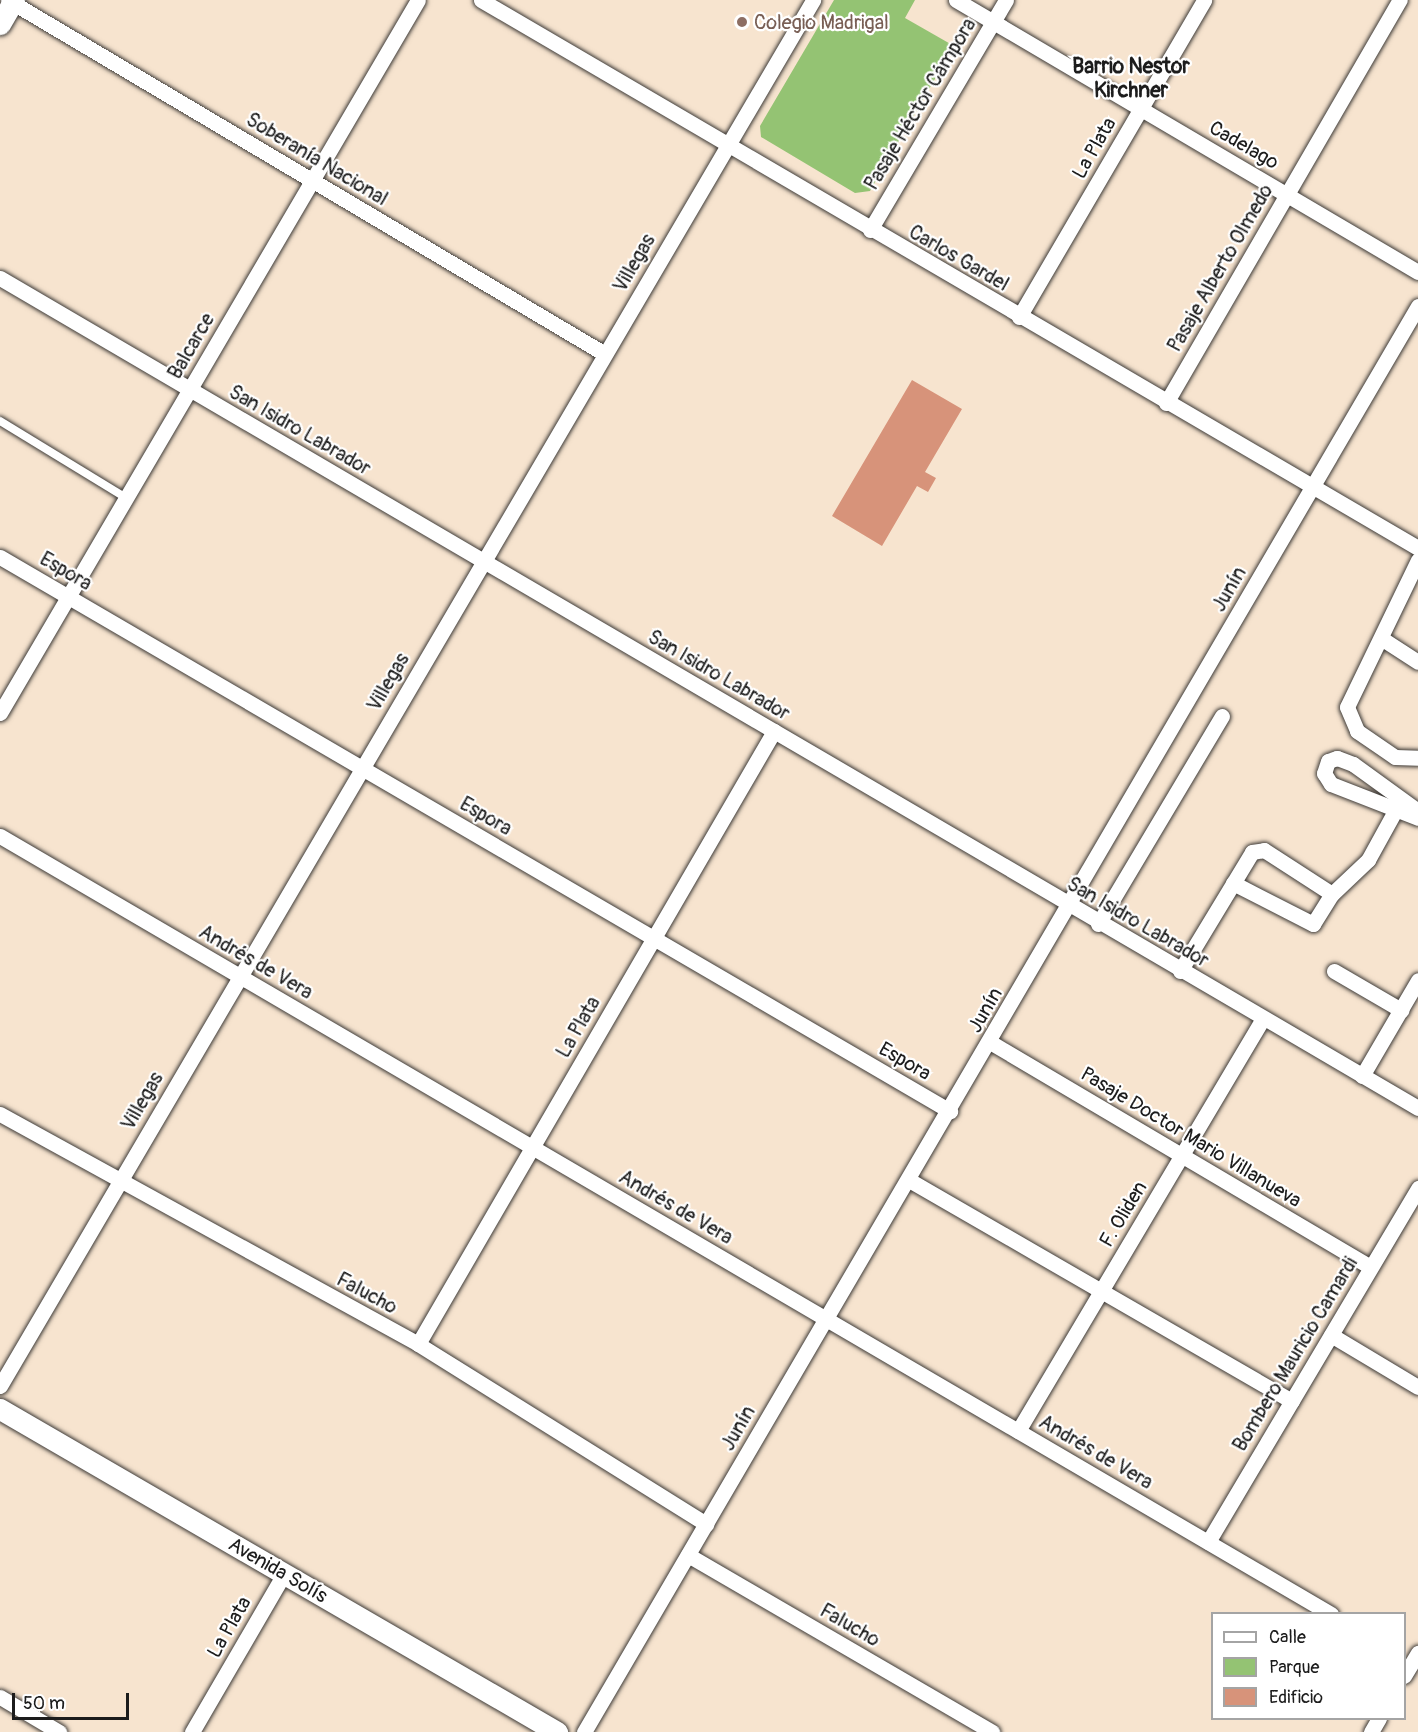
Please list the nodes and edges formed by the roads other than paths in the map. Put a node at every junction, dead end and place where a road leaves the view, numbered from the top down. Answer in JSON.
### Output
{"nodes":[{"id":1,"x":418,"y":0,"type":"edge"},
{"id":2,"x":481,"y":0,"type":"edge"},
{"id":3,"x":813,"y":0,"type":"edge"},
{"id":4,"x":956,"y":0,"type":"edge"},
{"id":5,"x":1006,"y":0,"type":"edge"},
{"id":6,"x":1204,"y":0,"type":"edge"},
{"id":7,"x":1400,"y":0,"type":"edge"},
{"id":8,"x":11,"y":1,"type":"edge"},
{"id":9,"x":993,"y":22,"type":"junction"},
{"id":10,"x":0,"y":24,"type":"edge"},
{"id":11,"x":1141,"y":109,"type":"junction"},
{"id":12,"x":728,"y":146,"type":"junction"},
{"id":13,"x":312,"y":180,"type":"junction"},
{"id":14,"x":1287,"y":195,"type":"junction"},
{"id":15,"x":870,"y":230,"type":"junction"},
{"id":16,"x":1418,"y":272,"type":"edge"},
{"id":17,"x":0,"y":278,"type":"edge"},
{"id":18,"x":1418,"y":306,"type":"edge"},
{"id":19,"x":1019,"y":317,"type":"junction"},
{"id":20,"x":605,"y":354,"type":"junction"},
{"id":21,"x":190,"y":389,"type":"junction"},
{"id":22,"x":1166,"y":402,"type":"junction"},
{"id":23,"x":0,"y":421,"type":"edge"},
{"id":24,"x":1313,"y":487,"type":"junction"},
{"id":25,"x":126,"y":498,"type":"junction"},
{"id":26,"x":1418,"y":548,"type":"edge"},
{"id":27,"x":0,"y":557,"type":"edge"},
{"id":28,"x":1418,"y":560,"type":"edge"},
{"id":29,"x":483,"y":561,"type":"junction"},
{"id":30,"x":68,"y":597,"type":"junction"},
{"id":31,"x":1383,"y":640,"type":"junction"},
{"id":32,"x":1418,"y":662,"type":"edge"},
{"id":33,"x":0,"y":713,"type":"edge"},
{"id":34,"x":1222,"y":716,"type":"dead end"},
{"id":35,"x":774,"y":731,"type":"junction"},
{"id":36,"x":1418,"y":758,"type":"edge"},
{"id":37,"x":362,"y":768,"type":"junction"},
{"id":38,"x":1395,"y":811,"type":"junction"},
{"id":39,"x":1418,"y":811,"type":"edge"},
{"id":40,"x":1418,"y":818,"type":"edge"},
{"id":41,"x":0,"y":836,"type":"edge"},
{"id":42,"x":1233,"y":883,"type":"junction"},
{"id":43,"x":1332,"y":894,"type":"junction"},
{"id":44,"x":1070,"y":907,"type":"junction"},
{"id":45,"x":1098,"y":924,"type":"junction"},
{"id":46,"x":654,"y":938,"type":"junction"},
{"id":47,"x":1180,"y":970,"type":"junction"},
{"id":48,"x":1334,"y":971,"type":"dead end"},
{"id":49,"x":240,"y":976,"type":"junction"},
{"id":50,"x":1418,"y":980,"type":"edge"},
{"id":51,"x":1401,"y":1010,"type":"junction"},
{"id":52,"x":1263,"y":1018,"type":"junction"},
{"id":53,"x":990,"y":1042,"type":"junction"},
{"id":54,"x":1362,"y":1076,"type":"junction"},
{"id":55,"x":1418,"y":1108,"type":"edge"},
{"id":56,"x":950,"y":1111,"type":"junction"},
{"id":57,"x":0,"y":1114,"type":"edge"},
{"id":58,"x":532,"y":1147,"type":"junction"},
{"id":59,"x":1182,"y":1155,"type":"junction"},
{"id":60,"x":909,"y":1180,"type":"junction"},
{"id":61,"x":118,"y":1183,"type":"junction"},
{"id":62,"x":1418,"y":1188,"type":"edge"},
{"id":63,"x":1371,"y":1267,"type":"junction"},
{"id":64,"x":1101,"y":1291,"type":"junction"},
{"id":65,"x":826,"y":1319,"type":"junction"},
{"id":66,"x":1330,"y":1335,"type":"junction"},
{"id":67,"x":418,"y":1344,"type":"junction"},
{"id":68,"x":0,"y":1386,"type":"edge"},
{"id":69,"x":1418,"y":1387,"type":"edge"},
{"id":70,"x":1292,"y":1401,"type":"junction"},
{"id":71,"x":0,"y":1409,"type":"edge"},
{"id":72,"x":1018,"y":1431,"type":"junction"},
{"id":73,"x":706,"y":1524,"type":"junction"},
{"id":74,"x":1208,"y":1542,"type":"junction"},
{"id":75,"x":687,"y":1555,"type":"junction"},
{"id":76,"x":284,"y":1574,"type":"junction"},
{"id":77,"x":1327,"y":1612,"type":"edge"},
{"id":78,"x":1414,"y":1657,"type":"edge"},
{"id":79,"x":1406,"y":1672,"type":"edge"},
{"id":80,"x":0,"y":1697,"type":"edge"},
{"id":81,"x":59,"y":1732,"type":"edge"},
{"id":82,"x":192,"y":1732,"type":"edge"},
{"id":83,"x":557,"y":1732,"type":"edge"},
{"id":84,"x":584,"y":1732,"type":"edge"},
{"id":85,"x":992,"y":1732,"type":"edge"}],
"edges":[{"from":1,"to":13,"type":"street","name":"Balcarce"},
{"from":2,"to":12,"type":"street","name":"Carlos Gardel"},
{"from":3,"to":12,"type":"street","name":"Villegas"},
{"from":4,"to":9,"type":"street","name":"Cadelago"},
{"from":5,"to":9,"type":"street","name":"Pasaje Héctor Cámpora"},
{"from":6,"to":11,"type":"street","name":"La Plata"},
{"from":7,"to":14,"type":"street","name":"Pasaje Alberto Olmedo"},
{"from":8,"to":10,"type":"street"},
{"from":8,"to":13,"type":"street","name":"Soberanía Nacional"},
{"from":9,"to":11,"type":"street","name":"Cadelago"},
{"from":9,"to":15,"type":"street","name":"Pasaje Héctor Cámpora"},
{"from":11,"to":14,"type":"street","name":"Cadelago"},
{"from":11,"to":19,"type":"street","name":"La Plata"},
{"from":12,"to":15,"type":"street","name":"Carlos Gardel"},
{"from":12,"to":20,"type":"street","name":"Villegas"},
{"from":13,"to":20,"type":"street","name":"Soberanía Nacional"},
{"from":13,"to":21,"type":"street","name":"Balcarce"},
{"from":14,"to":16,"type":"street","name":"Cadelago"},
{"from":14,"to":22,"type":"street","name":"Pasaje Alberto Olmedo"},
{"from":15,"to":19,"type":"street","name":"Carlos Gardel"},
{"from":17,"to":21,"type":"street","name":"San Isidro Labrador"},
{"from":18,"to":24,"type":"street","name":"Junín"},
{"from":19,"to":22,"type":"street","name":"Carlos Gardel"},
{"from":20,"to":29,"type":"street","name":"Villegas"},
{"from":21,"to":25,"type":"street","name":"Balcarce"},
{"from":21,"to":29,"type":"street","name":"San Isidro Labrador"},
{"from":22,"to":24,"type":"street","name":"Carlos Gardel"},
{"from":23,"to":25,"type":"lane"},
{"from":24,"to":26,"type":"street","name":"Carlos Gardel"},
{"from":24,"to":44,"type":"street","name":"Junín"},
{"from":25,"to":30,"type":"street","name":"Balcarce"},
{"from":27,"to":30,"type":"street","name":"Espora"},
{"from":28,"to":31,"type":"street"},
{"from":29,"to":35,"type":"street","name":"San Isidro Labrador"},
{"from":29,"to":37,"type":"street","name":"Villegas"},
{"from":30,"to":33,"type":"street","name":"Balcarce"},
{"from":30,"to":37,"type":"street","name":"Espora"},
{"from":31,"to":32,"type":"street"},
{"from":31,"to":36,"type":"street"},
{"from":34,"to":45,"type":"street"},
{"from":35,"to":44,"type":"street","name":"San Isidro Labrador"},
{"from":35,"to":46,"type":"street","name":"La Plata"},
{"from":37,"to":46,"type":"street","name":"Espora"},
{"from":37,"to":49,"type":"street","name":"Villegas"},
{"from":38,"to":39,"type":"street"},
{"from":38,"to":40,"type":"street"},
{"from":38,"to":43,"type":"street"},
{"from":41,"to":49,"type":"street","name":"Andrés de Vera"},
{"from":42,"to":43,"type":"street"},
{"from":42,"to":43,"type":"street"},
{"from":42,"to":47,"type":"street"},
{"from":44,"to":45,"type":"street","name":"San Isidro Labrador"},
{"from":44,"to":53,"type":"street","name":"Junín"},
{"from":45,"to":47,"type":"street","name":"San Isidro Labrador"},
{"from":46,"to":56,"type":"street","name":"Espora"},
{"from":46,"to":58,"type":"street","name":"La Plata"},
{"from":47,"to":52,"type":"street","name":"San Isidro Labrador"},
{"from":48,"to":51,"type":"street"},
{"from":49,"to":58,"type":"street","name":"Andrés de Vera"},
{"from":49,"to":61,"type":"street","name":"Villegas"},
{"from":50,"to":51,"type":"street"},
{"from":51,"to":54,"type":"street"},
{"from":52,"to":54,"type":"street","name":"San Isidro Labrador"},
{"from":52,"to":59,"type":"street","name":"F. Oliden"},
{"from":53,"to":56,"type":"street","name":"Junín"},
{"from":53,"to":59,"type":"street","name":"Pasaje Doctor Mario Villanueva"},
{"from":54,"to":55,"type":"street","name":"San Isidro Labrador"},
{"from":56,"to":60,"type":"street","name":"Junín"},
{"from":57,"to":61,"type":"street","name":"Falucho"},
{"from":58,"to":65,"type":"street","name":"Andrés de Vera"},
{"from":58,"to":67,"type":"street","name":"La Plata"},
{"from":59,"to":63,"type":"street","name":"Pasaje Doctor Mario Villanueva"},
{"from":59,"to":64,"type":"street","name":"F. Oliden"},
{"from":60,"to":64,"type":"street"},
{"from":60,"to":65,"type":"street","name":"Junín"},
{"from":61,"to":67,"type":"street","name":"Falucho"},
{"from":61,"to":68,"type":"street","name":"Villegas"},
{"from":62,"to":63,"type":"street","name":"Bombero Mauricio Camardi"},
{"from":63,"to":66,"type":"street","name":"Bombero Mauricio Camardi"},
{"from":64,"to":70,"type":"street"},
{"from":64,"to":72,"type":"street","name":"F. Oliden"},
{"from":65,"to":72,"type":"street","name":"Andrés de Vera"},
{"from":65,"to":73,"type":"street","name":"Junín"},
{"from":66,"to":69,"type":"street"},
{"from":66,"to":70,"type":"street","name":"Bombero Mauricio Camardi"},
{"from":67,"to":73,"type":"street","name":"Falucho"},
{"from":70,"to":74,"type":"street","name":"Bombero Mauricio Camardi"},
{"from":71,"to":76,"type":"street","name":"Avenida Solís"},
{"from":72,"to":74,"type":"street","name":"Andrés de Vera"},
{"from":73,"to":75,"type":"street","name":"Junín"},
{"from":74,"to":77,"type":"street","name":"Andrés de Vera"},
{"from":75,"to":84,"type":"street","name":"Junín"},
{"from":75,"to":85,"type":"street","name":"Falucho"},
{"from":76,"to":82,"type":"street","name":"La Plata"},
{"from":76,"to":83,"type":"street","name":"Avenida Solís"},
{"from":78,"to":79,"type":"street"},
{"from":80,"to":81,"type":"street"}]}
